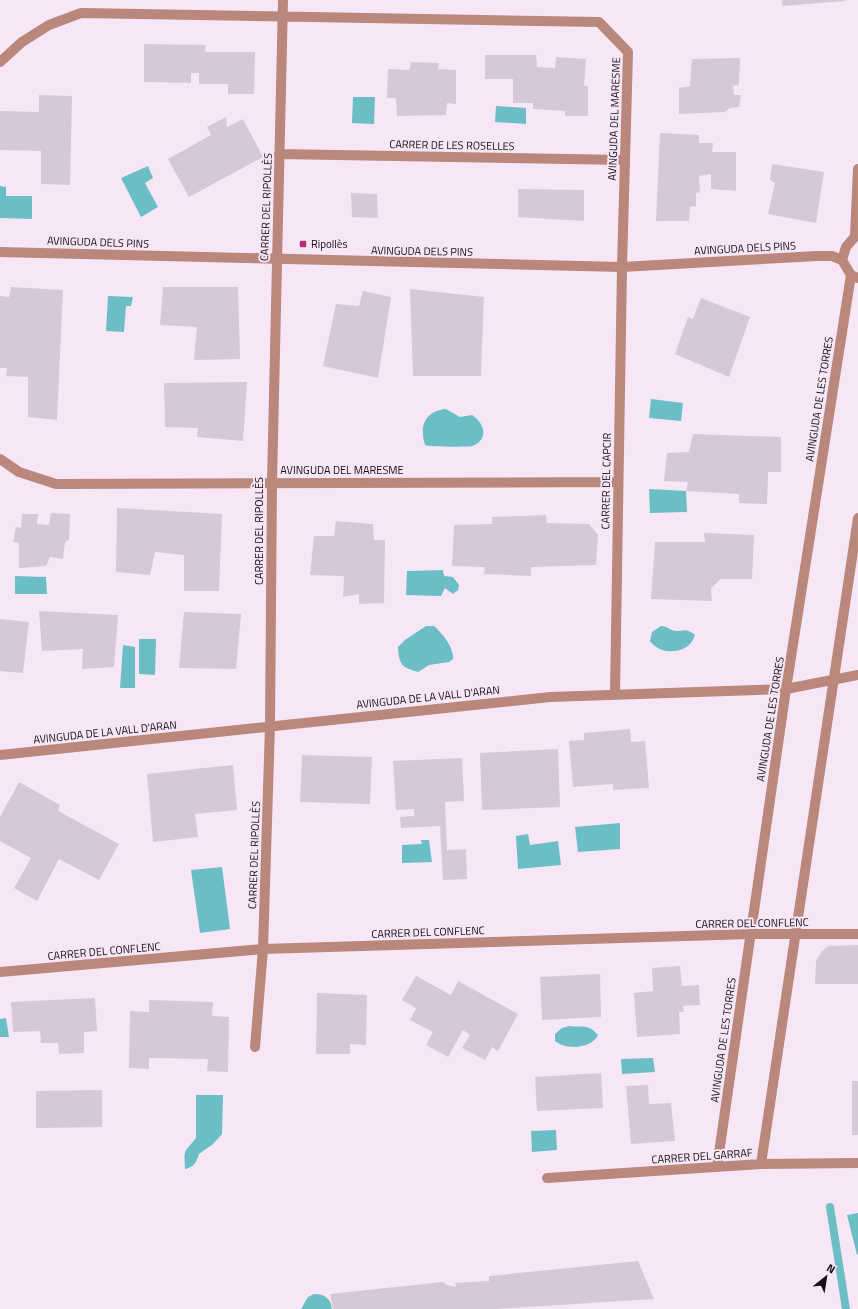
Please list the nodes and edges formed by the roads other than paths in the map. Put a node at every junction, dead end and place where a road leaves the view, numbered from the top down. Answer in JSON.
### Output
{"nodes":[{"id":1,"x":283,"y":0,"type":"edge"},
{"id":2,"x":282,"y":15,"type":"junction"},
{"id":3,"x":0,"y":62,"type":"edge"},
{"id":4,"x":279,"y":154,"type":"junction"},
{"id":5,"x":625,"y":160,"type":"junction"},
{"id":6,"x":858,"y":169,"type":"edge"},
{"id":7,"x":856,"y":234,"type":"edge"},
{"id":8,"x":0,"y":252,"type":"edge"},
{"id":9,"x":276,"y":259,"type":"junction"},
{"id":10,"x":842,"y":260,"type":"junction"},
{"id":11,"x":622,"y":267,"type":"junction"},
{"id":12,"x":854,"y":277,"type":"edge"},
{"id":13,"x":0,"y":458,"type":"edge"},
{"id":14,"x":272,"y":482,"type":"junction"},
{"id":15,"x":618,"y":482,"type":"junction"},
{"id":16,"x":858,"y":518,"type":"edge"},
{"id":17,"x":858,"y":675,"type":"edge"},
{"id":18,"x":834,"y":679,"type":"junction"},
{"id":19,"x":786,"y":689,"type":"junction"},
{"id":20,"x":616,"y":694,"type":"junction"},
{"id":21,"x":270,"y":726,"type":"junction"},
{"id":22,"x":0,"y":755,"type":"edge"},
{"id":23,"x":750,"y":934,"type":"junction"},
{"id":24,"x":796,"y":934,"type":"junction"},
{"id":25,"x":858,"y":934,"type":"edge"},
{"id":26,"x":263,"y":949,"type":"junction"},
{"id":27,"x":0,"y":972,"type":"edge"},
{"id":28,"x":255,"y":1047,"type":"dead end"},
{"id":29,"x":858,"y":1163,"type":"edge"},
{"id":30,"x":761,"y":1164,"type":"junction"},
{"id":31,"x":717,"y":1167,"type":"junction"},
{"id":32,"x":547,"y":1178,"type":"dead end"}],
"edges":[{"from":1,"to":2,"type":"street","name":"CARRER DEL RIPOLLÈS"},
{"from":2,"to":3,"type":"street","name":"AVINGUDA DEL MARESME"},
{"from":2,"to":4,"type":"street","name":"CARRER DEL RIPOLLÈS"},
{"from":2,"to":5,"type":"street","name":"AVINGUDA DEL MARESME"},
{"from":4,"to":5,"type":"street","name":"CARRER DE LES ROSELLES"},
{"from":4,"to":9,"type":"street","name":"CARRER DEL RIPOLLÈS"},
{"from":5,"to":11,"type":"street","name":"AVINGUDA DEL MARESME"},
{"from":6,"to":7,"type":"street"},
{"from":7,"to":10,"type":"street"},
{"from":8,"to":9,"type":"street","name":"AVINGUDA DELS PINS"},
{"from":9,"to":11,"type":"street","name":"AVINGUDA DELS PINS"},
{"from":9,"to":14,"type":"street","name":"CARRER DEL RIPOLLÈS"},
{"from":10,"to":11,"type":"street","name":"AVINGUDA DELS PINS"},
{"from":10,"to":12,"type":"street"},
{"from":11,"to":15,"type":"street","name":"CARRER DEL CAPCIR"},
{"from":12,"to":19,"type":"street","name":"AVINGUDA DE LES TORRES"},
{"from":13,"to":14,"type":"street","name":"AVINGUDA DEL MARESME"},
{"from":14,"to":15,"type":"street","name":"AVINGUDA DEL MARESME"},
{"from":14,"to":21,"type":"street","name":"CARRER DEL RIPOLLÈS"},
{"from":15,"to":20,"type":"street","name":"CARRER DEL CAPCIR"},
{"from":16,"to":18,"type":"street"},
{"from":17,"to":18,"type":"street","name":"AVINGUDA DE LA VALL D'ARAN"},
{"from":18,"to":19,"type":"street","name":"AVINGUDA DE LA VALL D'ARAN"},
{"from":18,"to":24,"type":"street"},
{"from":19,"to":20,"type":"street","name":"AVINGUDA DE LA VALL D'ARAN"},
{"from":19,"to":23,"type":"street","name":"AVINGUDA DE LES TORRES"},
{"from":20,"to":21,"type":"street","name":"AVINGUDA DE LA VALL D'ARAN"},
{"from":21,"to":22,"type":"street","name":"AVINGUDA DE LA VALL D'ARAN"},
{"from":21,"to":26,"type":"street","name":"CARRER DEL RIPOLLÈS"},
{"from":23,"to":24,"type":"street","name":"CARRER DEL CONFLENC"},
{"from":23,"to":26,"type":"street","name":"CARRER DEL CONFLENC"},
{"from":23,"to":31,"type":"street","name":"AVINGUDA DE LES TORRES"},
{"from":24,"to":25,"type":"street","name":"CARRER DEL CONFLENC"},
{"from":24,"to":30,"type":"street"},
{"from":26,"to":27,"type":"street","name":"CARRER DEL CONFLENC"},
{"from":26,"to":28,"type":"street","name":"CARRER DEL RIPOLLÈS"},
{"from":29,"to":30,"type":"street","name":"CARRER DEL GARRAF"},
{"from":30,"to":31,"type":"street","name":"CARRER DEL GARRAF"},
{"from":31,"to":32,"type":"street","name":"CARRER DEL GARRAF"}]}
